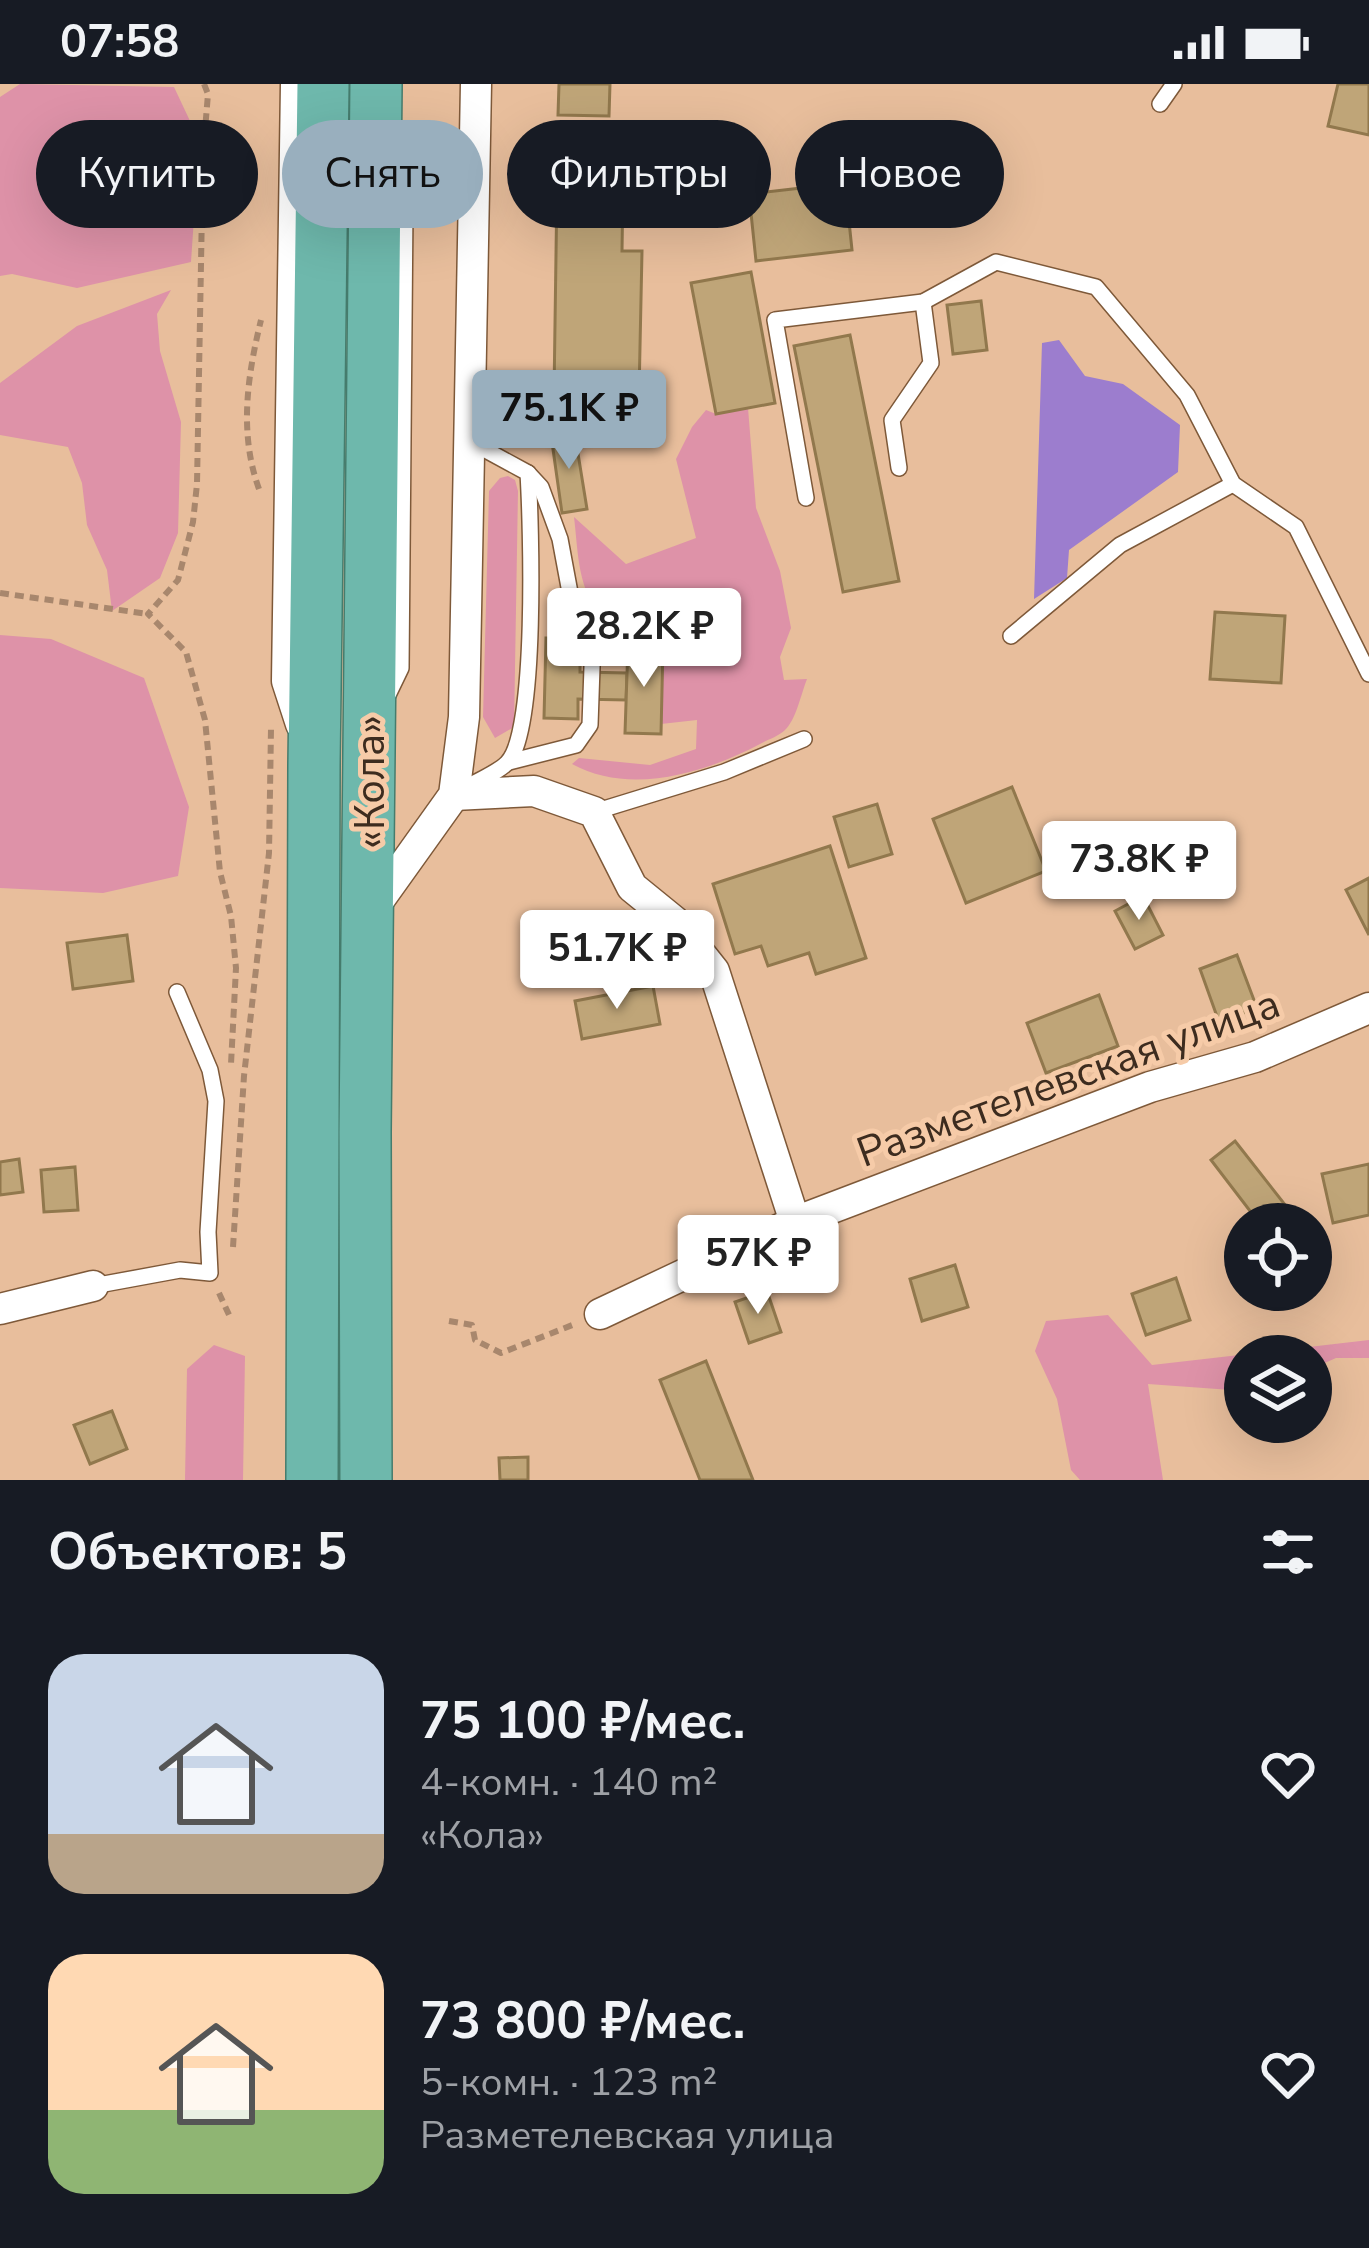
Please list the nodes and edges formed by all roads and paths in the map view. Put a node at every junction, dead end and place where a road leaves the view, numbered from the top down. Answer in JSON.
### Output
{"nodes":[{"id":1,"x":204,"y":84,"type":"edge"},
{"id":2,"x":376,"y":84,"type":"edge"},
{"id":3,"x":1174,"y":84,"type":"edge"},
{"id":4,"x":477,"y":85,"type":"edge"},
{"id":5,"x":302,"y":86,"type":"edge"},
{"id":6,"x":1160,"y":104,"type":"dead end"},
{"id":7,"x":923,"y":302,"type":"junction"},
{"id":8,"x":262,"y":315,"type":"dead end"},
{"id":9,"x":471,"y":442,"type":"junction"},
{"id":10,"x":899,"y":468,"type":"dead end"},
{"id":11,"x":528,"y":473,"type":"junction"},
{"id":12,"x":1233,"y":484,"type":"junction"},
{"id":13,"x":806,"y":498,"type":"dead end"},
{"id":14,"x":265,"y":508,"type":"dead end"},
{"id":15,"x":0,"y":593,"type":"edge"},
{"id":16,"x":148,"y":614,"type":"junction"},
{"id":17,"x":1011,"y":636,"type":"dead end"},
{"id":18,"x":1369,"y":674,"type":"edge"},
{"id":19,"x":271,"y":707,"type":"dead end"},
{"id":20,"x":804,"y":739,"type":"dead end"},
{"id":21,"x":509,"y":762,"type":"junction"},
{"id":22,"x":454,"y":795,"type":"junction"},
{"id":23,"x":594,"y":812,"type":"junction"},
{"id":24,"x":369,"y":914,"type":"junction"},
{"id":25,"x":177,"y":992,"type":"dead end"},
{"id":26,"x":1369,"y":1008,"type":"edge"},
{"id":27,"x":230,"y":1082,"type":"dead end"},
{"id":28,"x":795,"y":1222,"type":"junction"},
{"id":29,"x":210,"y":1273,"type":"junction"},
{"id":30,"x":93,"y":1286,"type":"joint"},
{"id":31,"x":0,"y":1309,"type":"edge"},
{"id":32,"x":600,"y":1314,"type":"joint"},
{"id":33,"x":230,"y":1317,"type":"dead end"},
{"id":34,"x":449,"y":1321,"type":"dead end"},
{"id":35,"x":312,"y":1480,"type":"edge"},
{"id":36,"x":366,"y":1480,"type":"edge"}],
"edges":[{"from":1,"to":16,"type":"path"},
{"from":2,"to":24,"type":"highway","name":"«Кола»"},
{"from":3,"to":6,"type":"lane"},
{"from":4,"to":9,"type":"street"},
{"from":5,"to":35,"type":"highway","name":"«Кола»"},
{"from":7,"to":10,"type":"lane"},
{"from":7,"to":12,"type":"lane"},
{"from":7,"to":13,"type":"lane"},
{"from":8,"to":14,"type":"path"},
{"from":9,"to":11,"type":"lane"},
{"from":9,"to":22,"type":"street"},
{"from":11,"to":21,"type":"lane"},
{"from":11,"to":21,"type":"lane"},
{"from":12,"to":17,"type":"lane"},
{"from":12,"to":18,"type":"lane"},
{"from":15,"to":16,"type":"path"},
{"from":16,"to":27,"type":"path"},
{"from":19,"to":29,"type":"path"},
{"from":20,"to":23,"type":"lane"},
{"from":21,"to":22,"type":"lane"},
{"from":22,"to":23,"type":"street"},
{"from":22,"to":24,"type":"street"},
{"from":23,"to":28,"type":"street"},
{"from":24,"to":36,"type":"highway","name":"«Кола»"},
{"from":25,"to":29,"type":"lane"},
{"from":26,"to":28,"type":"street","name":"Разметелевская улица"},
{"from":28,"to":32,"type":"street","name":"Разметелевская улица"},
{"from":29,"to":30,"type":"lane"},
{"from":29,"to":33,"type":"path"},
{"from":30,"to":31,"type":"street"},
{"from":32,"to":34,"type":"path"}]}
